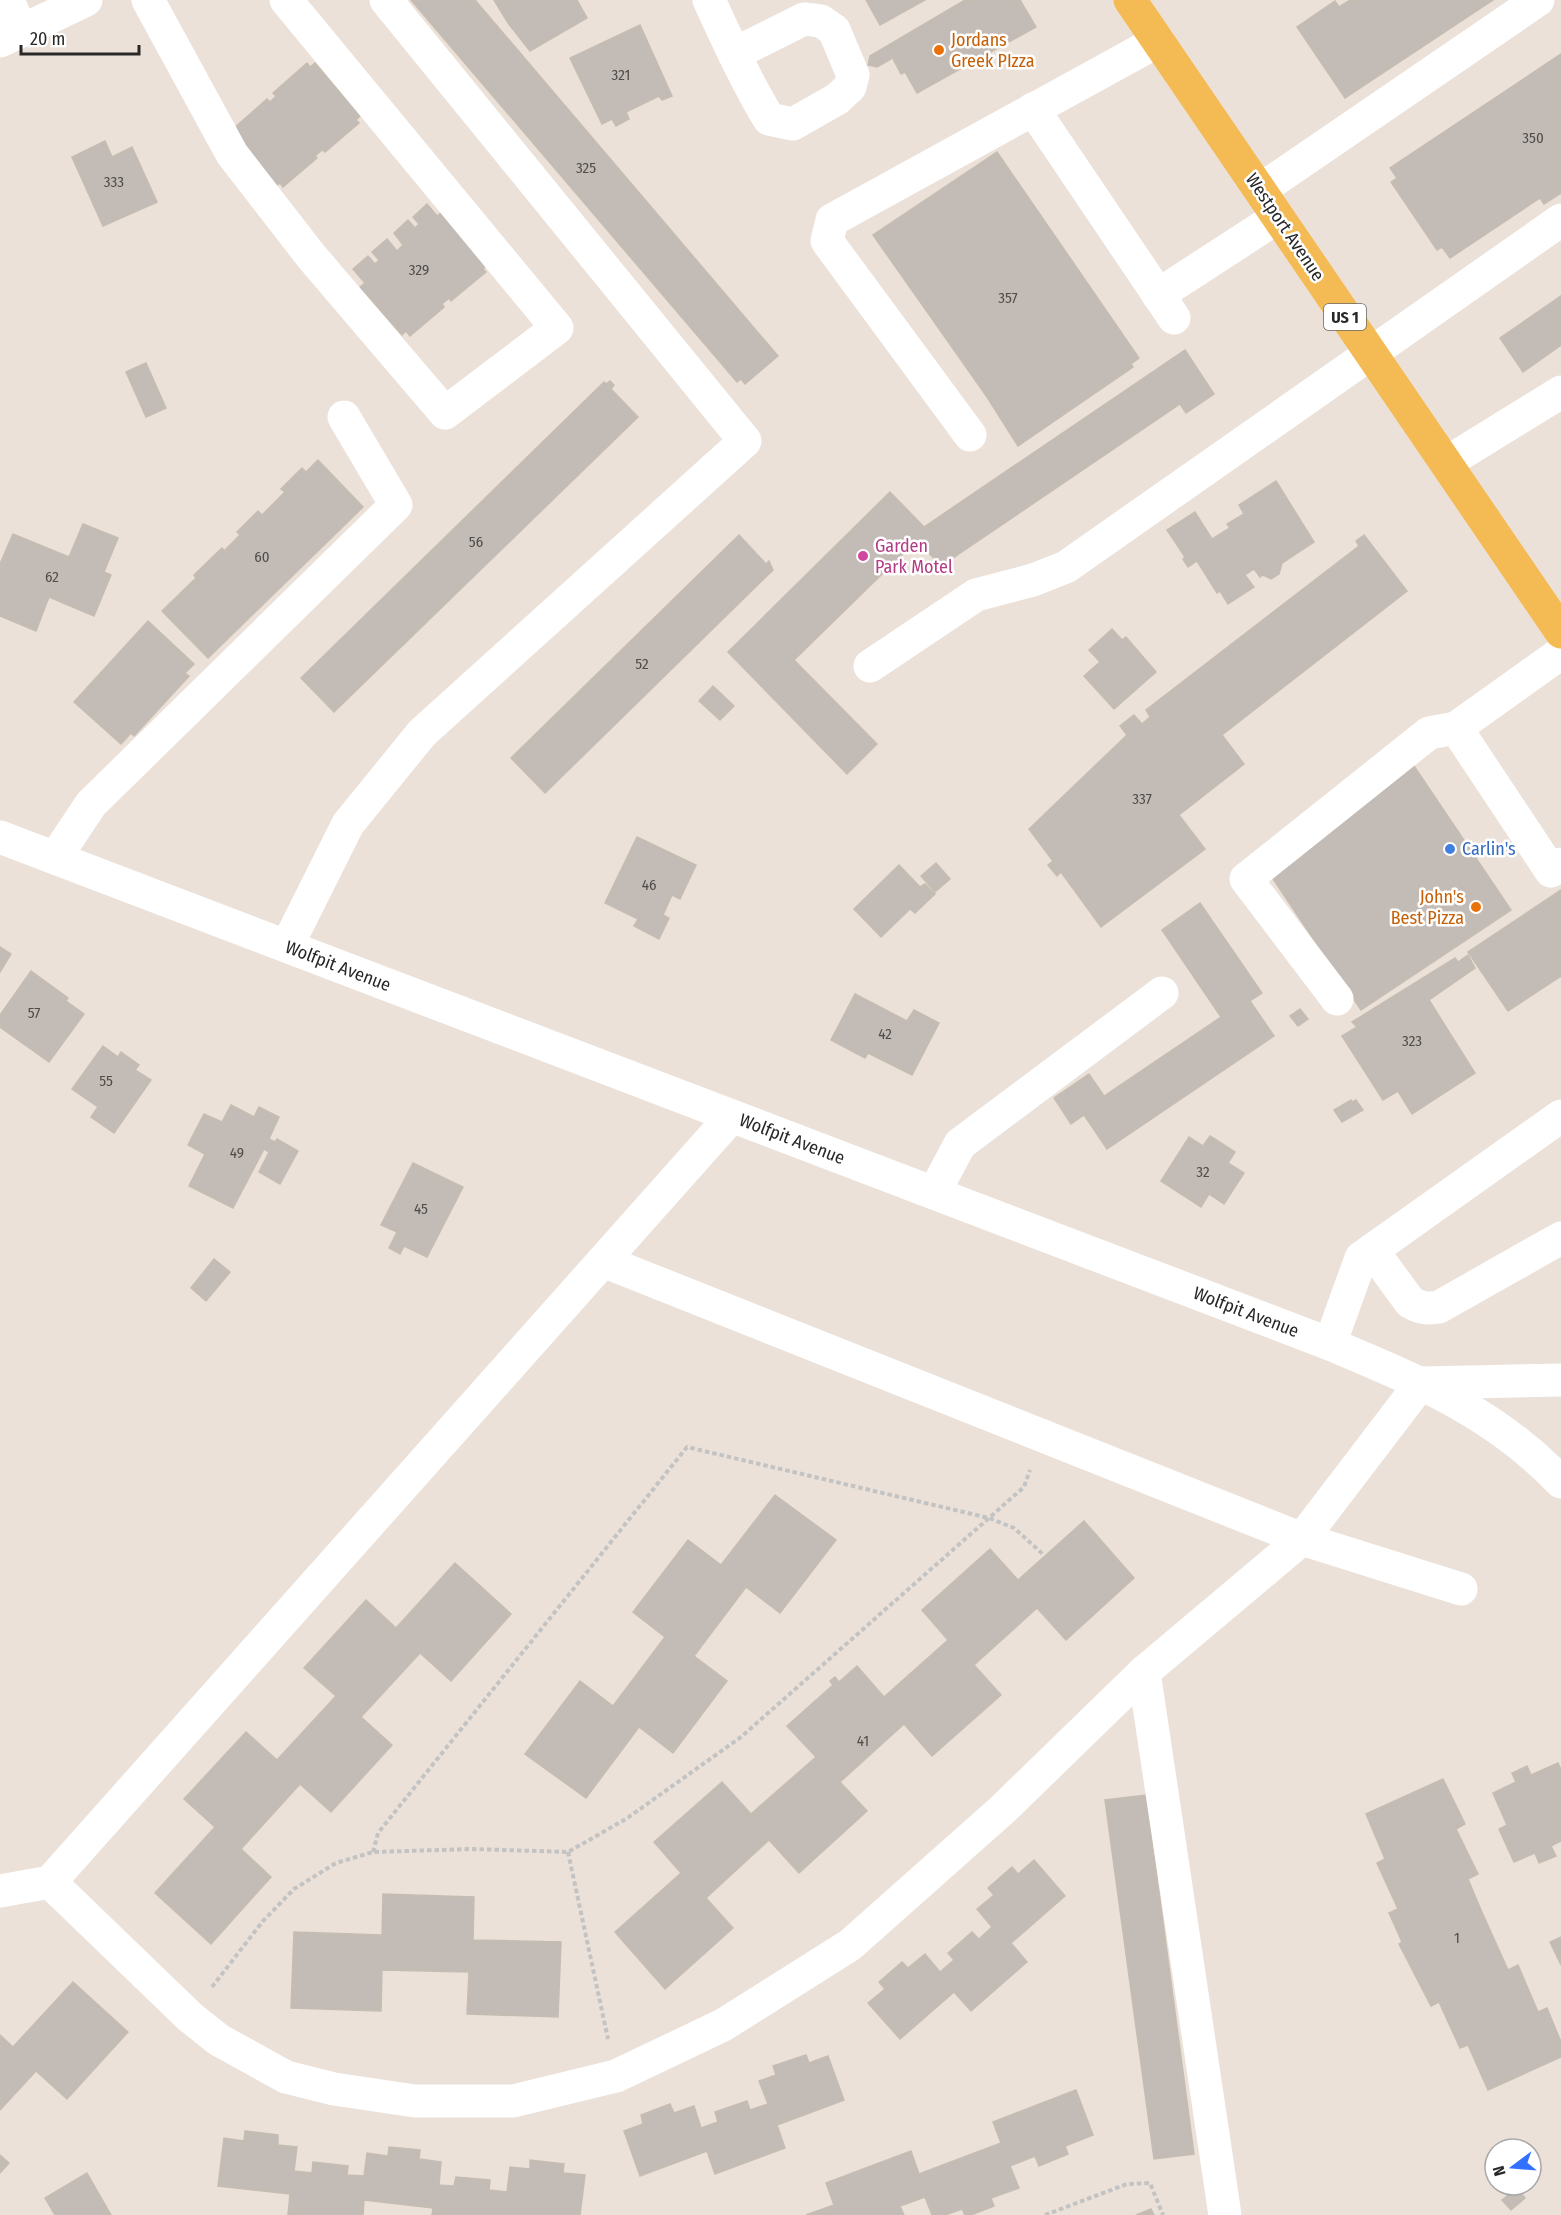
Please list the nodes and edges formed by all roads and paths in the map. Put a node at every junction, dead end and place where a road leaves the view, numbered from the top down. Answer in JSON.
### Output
{"nodes":[{"id":1,"x":8,"y":0,"type":"edge"},
{"id":2,"x":86,"y":0,"type":"edge"},
{"id":3,"x":148,"y":0,"type":"edge"},
{"id":4,"x":286,"y":0,"type":"edge"},
{"id":5,"x":386,"y":0,"type":"edge"},
{"id":6,"x":709,"y":0,"type":"edge"},
{"id":7,"x":1130,"y":0,"type":"edge"},
{"id":8,"x":1538,"y":0,"type":"edge"},
{"id":9,"x":10,"y":36,"type":"edge"},
{"id":10,"x":1158,"y":41,"type":"junction"},
{"id":11,"x":734,"y":54,"type":"dead end"},
{"id":12,"x":1033,"y":110,"type":"junction"},
{"id":13,"x":1260,"y":190,"type":"junction"},
{"id":14,"x":1278,"y":217,"type":"junction"},
{"id":15,"x":1561,"y":220,"type":"edge"},
{"id":16,"x":1370,"y":353,"type":"junction"},
{"id":17,"x":1561,"y":392,"type":"edge"},
{"id":18,"x":344,"y":417,"type":"dead end"},
{"id":19,"x":970,"y":435,"type":"dead end"},
{"id":20,"x":1446,"y":463,"type":"junction"},
{"id":21,"x":1561,"y":632,"type":"edge"},
{"id":22,"x":1561,"y":653,"type":"edge"},
{"id":23,"x":870,"y":666,"type":"dead end"},
{"id":24,"x":1456,"y":728,"type":"junction"},
{"id":25,"x":0,"y":837,"type":"edge"},
{"id":26,"x":55,"y":858,"type":"junction"},
{"id":27,"x":1561,"y":864,"type":"edge"},
{"id":28,"x":287,"y":946,"type":"junction"},
{"id":29,"x":1162,"y":993,"type":"dead end"},
{"id":30,"x":1337,"y":999,"type":"dead end"},
{"id":31,"x":732,"y":1116,"type":"junction"},
{"id":32,"x":1561,"y":1116,"type":"edge"},
{"id":33,"x":934,"y":1193,"type":"junction"},
{"id":34,"x":1561,"y":1238,"type":"edge"},
{"id":35,"x":1372,"y":1250,"type":"junction"},
{"id":36,"x":603,"y":1261,"type":"junction"},
{"id":37,"x":1329,"y":1344,"type":"junction"},
{"id":38,"x":1561,"y":1380,"type":"edge"},
{"id":39,"x":1421,"y":1383,"type":"junction"},
{"id":40,"x":1043,"y":1436,"type":"junction"},
{"id":41,"x":1561,"y":1482,"type":"edge"},
{"id":42,"x":989,"y":1518,"type":"junction"},
{"id":43,"x":1302,"y":1539,"type":"junction"},
{"id":44,"x":1045,"y":1556,"type":"dead end"},
{"id":45,"x":1461,"y":1589,"type":"dead end"},
{"id":46,"x":1144,"y":1672,"type":"junction"},
{"id":47,"x":373,"y":1852,"type":"junction"},
{"id":48,"x":568,"y":1852,"type":"junction"},
{"id":49,"x":50,"y":1882,"type":"junction"},
{"id":50,"x":0,"y":1892,"type":"edge"},
{"id":51,"x":190,"y":2017,"type":"junction"},
{"id":52,"x":616,"y":2076,"type":"junction"},
{"id":53,"x":1045,"y":2215,"type":"edge"},
{"id":54,"x":1163,"y":2215,"type":"edge"},
{"id":55,"x":1225,"y":2215,"type":"edge"}],
"edges":[{"from":1,"to":9,"type":"street"},
{"from":2,"to":9,"type":"street"},
{"from":3,"to":4,"type":"street"},
{"from":5,"to":28,"type":"street"},
{"from":6,"to":11,"type":"street"},
{"from":7,"to":10,"type":"main road","name":"Westport Avenue","number":"US 1"},
{"from":8,"to":13,"type":"street"},
{"from":10,"to":12,"type":"street"},
{"from":10,"to":13,"type":"main road","name":"Westport Avenue","number":"US 1"},
{"from":12,"to":14,"type":"street"},
{"from":12,"to":19,"type":"street"},
{"from":13,"to":14,"type":"main road","name":"Westport Avenue","number":"US 1"},
{"from":14,"to":16,"type":"main road","name":"Westport Avenue","number":"US 1"},
{"from":15,"to":16,"type":"street"},
{"from":16,"to":20,"type":"main road","name":"Westport Avenue","number":"US 1"},
{"from":16,"to":23,"type":"street"},
{"from":17,"to":20,"type":"street"},
{"from":18,"to":26,"type":"street"},
{"from":20,"to":21,"type":"main road","name":"Westport Avenue","number":"US 1"},
{"from":22,"to":24,"type":"street"},
{"from":24,"to":27,"type":"street"},
{"from":24,"to":30,"type":"street"},
{"from":25,"to":26,"type":"street","name":"Wolfpit Avenue"},
{"from":26,"to":28,"type":"street","name":"Wolfpit Avenue"},
{"from":28,"to":31,"type":"street","name":"Wolfpit Avenue"},
{"from":29,"to":33,"type":"street"},
{"from":31,"to":33,"type":"street","name":"Wolfpit Avenue"},
{"from":31,"to":36,"type":"street"},
{"from":32,"to":35,"type":"street"},
{"from":33,"to":37,"type":"street","name":"Wolfpit Avenue"},
{"from":34,"to":35,"type":"street"},
{"from":35,"to":37,"type":"street"},
{"from":36,"to":40,"type":"street"},
{"from":36,"to":49,"type":"street"},
{"from":37,"to":39,"type":"street","name":"Wolfpit Avenue"},
{"from":38,"to":39,"type":"street"},
{"from":39,"to":41,"type":"street","name":"Wolfpit Avenue"},
{"from":39,"to":43,"type":"street"},
{"from":40,"to":42,"type":"path"},
{"from":40,"to":43,"type":"street"},
{"from":42,"to":44,"type":"path"},
{"from":42,"to":47,"type":"path"},
{"from":42,"to":48,"type":"path"},
{"from":43,"to":45,"type":"street"},
{"from":43,"to":46,"type":"street"},
{"from":46,"to":52,"type":"street"},
{"from":46,"to":55,"type":"street"},
{"from":47,"to":48,"type":"path"},
{"from":47,"to":51,"type":"path"},
{"from":48,"to":52,"type":"path"},
{"from":49,"to":50,"type":"street"},
{"from":49,"to":51,"type":"street"},
{"from":51,"to":52,"type":"street"},
{"from":53,"to":54,"type":"path"}]}
